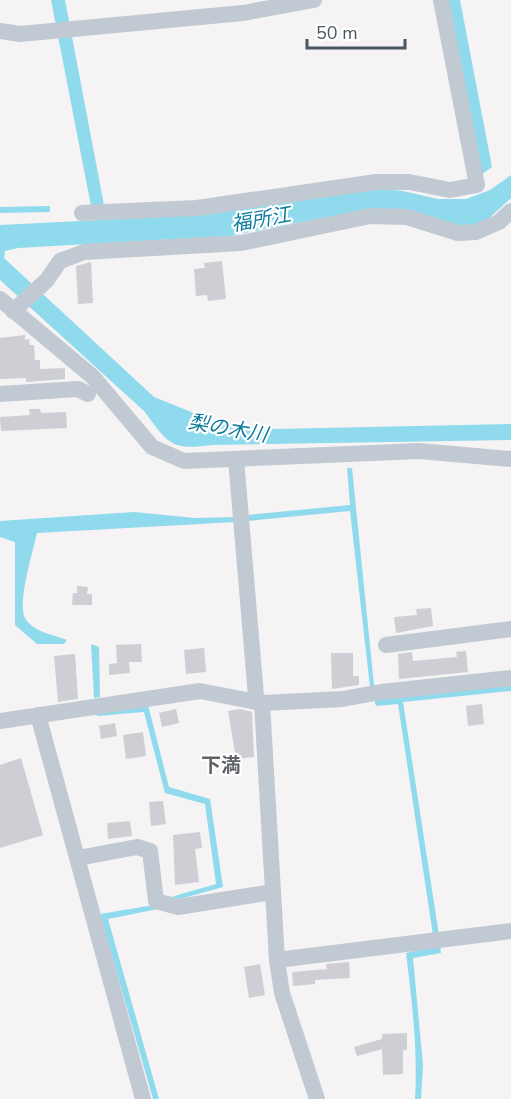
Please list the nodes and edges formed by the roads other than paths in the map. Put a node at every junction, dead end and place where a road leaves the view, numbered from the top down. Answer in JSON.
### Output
{"nodes":[{"id":1,"x":314,"y":0,"type":"edge"},
{"id":2,"x":441,"y":0,"type":"edge"},
{"id":3,"x":0,"y":31,"type":"edge"},
{"id":4,"x":511,"y":211,"type":"edge"},
{"id":5,"x":82,"y":213,"type":"dead end"},
{"id":6,"x":0,"y":299,"type":"edge"},
{"id":7,"x":13,"y":310,"type":"junction"},
{"id":8,"x":0,"y":394,"type":"edge"},
{"id":9,"x":88,"y":394,"type":"dead end"},
{"id":10,"x":236,"y":459,"type":"junction"},
{"id":11,"x":511,"y":459,"type":"edge"},
{"id":12,"x":511,"y":629,"type":"edge"},
{"id":13,"x":386,"y":645,"type":"dead end"},
{"id":14,"x":511,"y":678,"type":"edge"},
{"id":15,"x":257,"y":702,"type":"junction"},
{"id":16,"x":38,"y":715,"type":"junction"},
{"id":17,"x":0,"y":721,"type":"edge"},
{"id":18,"x":78,"y":858,"type":"junction"},
{"id":19,"x":273,"y":892,"type":"junction"},
{"id":20,"x":511,"y":931,"type":"edge"},
{"id":21,"x":277,"y":960,"type":"junction"},
{"id":22,"x":143,"y":1099,"type":"edge"},
{"id":23,"x":317,"y":1099,"type":"edge"}],
"edges":[{"from":1,"to":3,"type":"street"},
{"from":2,"to":5,"type":"street"},
{"from":4,"to":7,"type":"street"},
{"from":6,"to":7,"type":"street"},
{"from":7,"to":10,"type":"street"},
{"from":8,"to":9,"type":"street"},
{"from":10,"to":11,"type":"street"},
{"from":10,"to":15,"type":"street"},
{"from":12,"to":13,"type":"street"},
{"from":14,"to":15,"type":"street"},
{"from":15,"to":16,"type":"street"},
{"from":15,"to":19,"type":"street"},
{"from":16,"to":17,"type":"street"},
{"from":16,"to":18,"type":"street"},
{"from":18,"to":19,"type":"street"},
{"from":18,"to":22,"type":"street"},
{"from":19,"to":21,"type":"street"},
{"from":20,"to":21,"type":"street"},
{"from":21,"to":23,"type":"street"}]}
